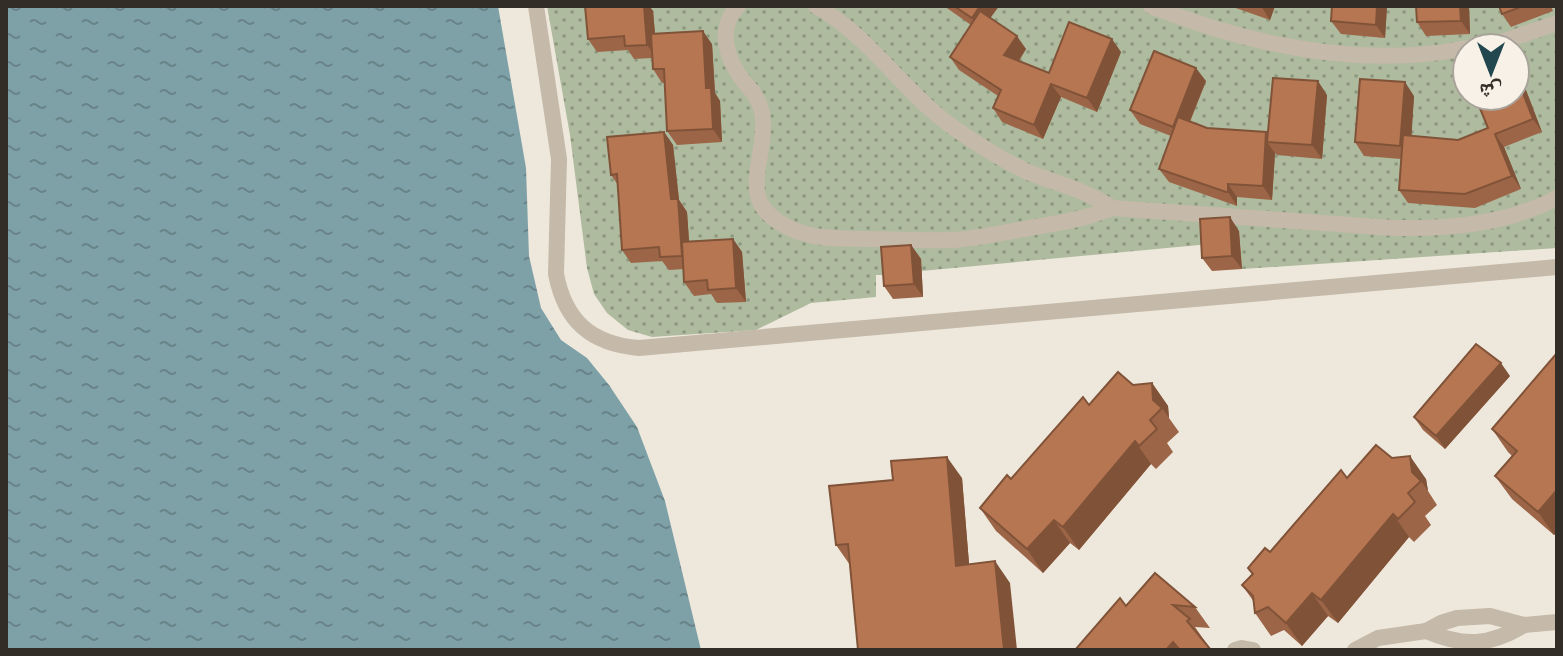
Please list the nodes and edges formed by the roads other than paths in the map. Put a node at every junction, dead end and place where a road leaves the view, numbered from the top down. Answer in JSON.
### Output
{"nodes":[{"id":1,"x":536,"y":6,"type":"edge"},
{"id":2,"x":738,"y":6,"type":"edge"},
{"id":3,"x":816,"y":6,"type":"edge"},
{"id":4,"x":1151,"y":6,"type":"edge"},
{"id":5,"x":1557,"y":23,"type":"edge"},
{"id":6,"x":1530,"y":32,"type":"edge"},
{"id":7,"x":1451,"y":52,"type":"edge"},
{"id":8,"x":1557,"y":198,"type":"edge"},
{"id":9,"x":1112,"y":208,"type":"junction"},
{"id":10,"x":1557,"y":267,"type":"edge"},
{"id":11,"x":1557,"y":622,"type":"edge"},
{"id":12,"x":1524,"y":625,"type":"junction"},
{"id":13,"x":1426,"y":631,"type":"junction"},
{"id":14,"x":1235,"y":650,"type":"edge"},
{"id":15,"x":1253,"y":650,"type":"edge"},
{"id":16,"x":1355,"y":650,"type":"edge"}],
"edges":[{"from":1,"to":10,"type":"lane"},
{"from":2,"to":9,"type":"lane"},
{"from":3,"to":9,"type":"lane"},
{"from":4,"to":7,"type":"lane"},
{"from":5,"to":6,"type":"lane"},
{"from":8,"to":9,"type":"lane"},
{"from":11,"to":12,"type":"lane"},
{"from":12,"to":13,"type":"lane"},
{"from":12,"to":13,"type":"lane"},
{"from":13,"to":16,"type":"lane"},
{"from":14,"to":15,"type":"lane"}]}
